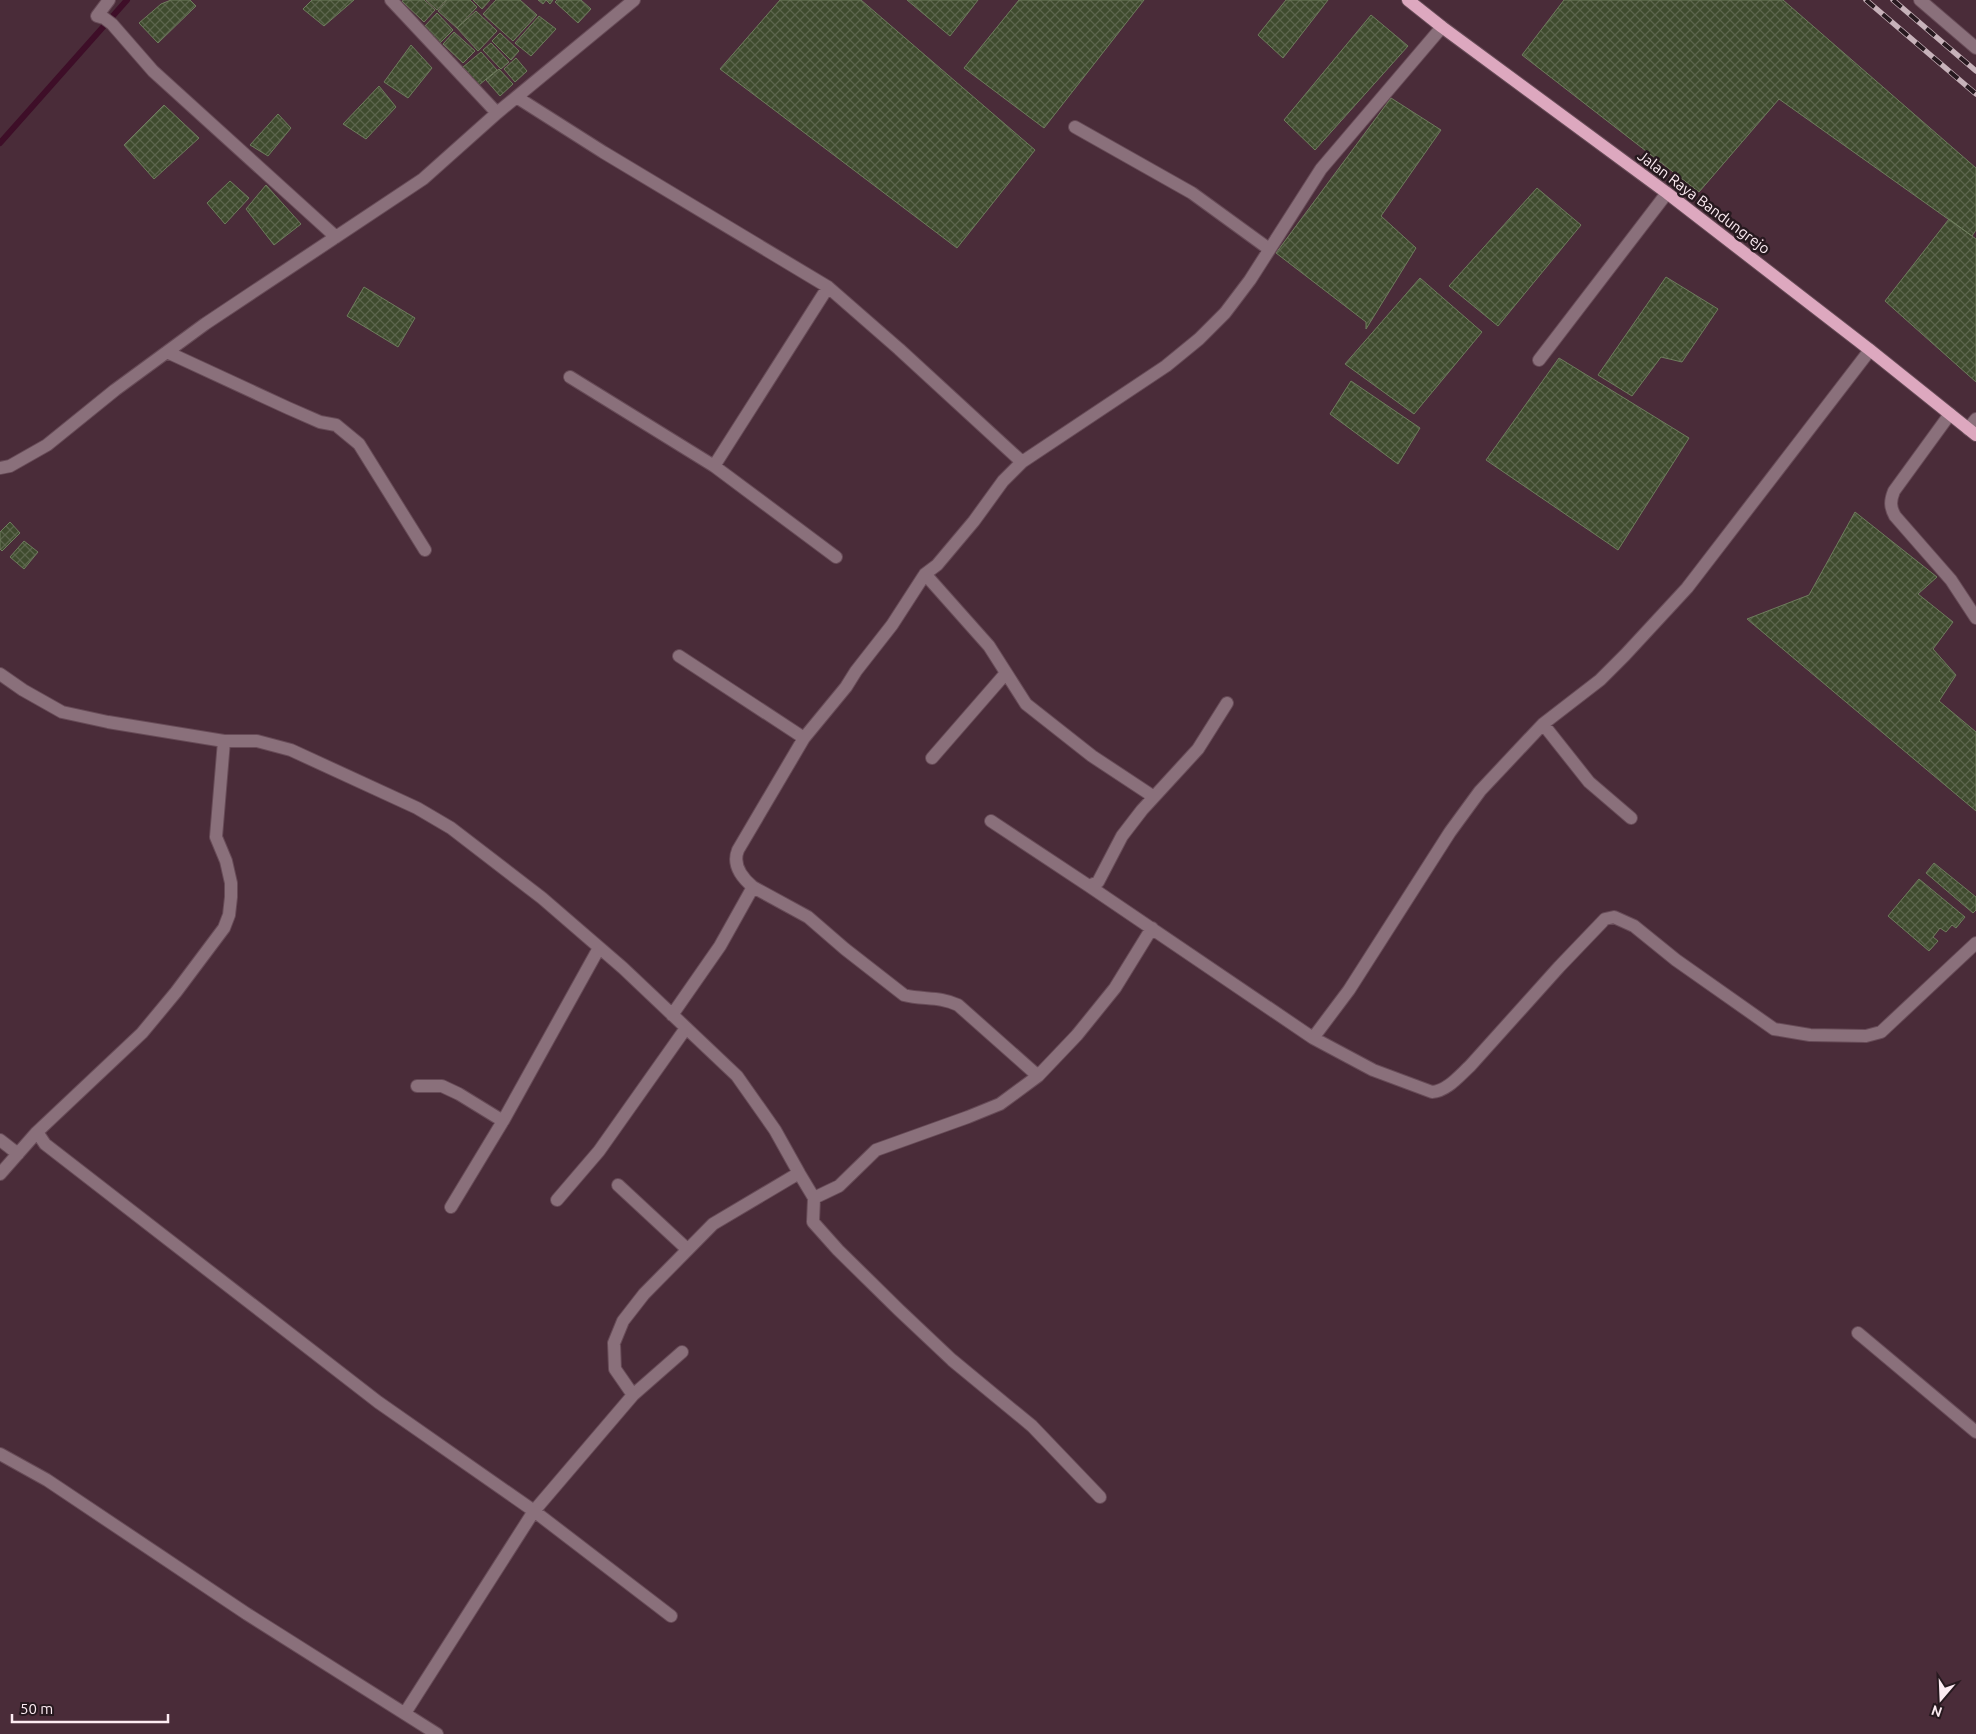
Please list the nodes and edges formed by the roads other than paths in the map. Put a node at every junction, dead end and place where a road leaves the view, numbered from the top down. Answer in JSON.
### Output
{"nodes":[{"id":1,"x":109,"y":0,"type":"edge"},
{"id":2,"x":391,"y":0,"type":"edge"},
{"id":3,"x":634,"y":0,"type":"edge"},
{"id":4,"x":1408,"y":0,"type":"edge"},
{"id":5,"x":1920,"y":0,"type":"edge"},
{"id":6,"x":1442,"y":27,"type":"junction"},
{"id":7,"x":1976,"y":48,"type":"edge"},
{"id":8,"x":518,"y":98,"type":"junction"},
{"id":9,"x":497,"y":114,"type":"junction"},
{"id":10,"x":1075,"y":127,"type":"dead end"},
{"id":11,"x":1667,"y":194,"type":"junction"},
{"id":12,"x":336,"y":237,"type":"junction"},
{"id":13,"x":1269,"y":250,"type":"junction"},
{"id":14,"x":828,"y":287,"type":"junction"},
{"id":15,"x":1870,"y":350,"type":"junction"},
{"id":16,"x":167,"y":352,"type":"junction"},
{"id":17,"x":1539,"y":360,"type":"dead end"},
{"id":18,"x":570,"y":377,"type":"dead end"},
{"id":19,"x":1950,"y":414,"type":"junction"},
{"id":20,"x":1973,"y":427,"type":"edge"},
{"id":21,"x":1022,"y":462,"type":"junction"},
{"id":22,"x":714,"y":466,"type":"junction"},
{"id":23,"x":0,"y":468,"type":"edge"},
{"id":24,"x":425,"y":550,"type":"dead end"},
{"id":25,"x":836,"y":557,"type":"dead end"},
{"id":26,"x":925,"y":574,"type":"junction"},
{"id":27,"x":1976,"y":618,"type":"edge"},
{"id":28,"x":678,"y":656,"type":"dead end"},
{"id":29,"x":1006,"y":673,"type":"junction"},
{"id":30,"x":0,"y":674,"type":"edge"},
{"id":31,"x":1227,"y":702,"type":"dead end"},
{"id":32,"x":1543,"y":724,"type":"junction"},
{"id":33,"x":804,"y":738,"type":"junction"},
{"id":34,"x":224,"y":741,"type":"junction"},
{"id":35,"x":932,"y":758,"type":"dead end"},
{"id":36,"x":1154,"y":797,"type":"junction"},
{"id":37,"x":1631,"y":818,"type":"dead end"},
{"id":38,"x":991,"y":821,"type":"dead end"},
{"id":39,"x":1089,"y":886,"type":"junction"},
{"id":40,"x":753,"y":887,"type":"junction"},
{"id":41,"x":1152,"y":928,"type":"junction"},
{"id":42,"x":1976,"y":943,"type":"edge"},
{"id":43,"x":599,"y":948,"type":"junction"},
{"id":44,"x":672,"y":1015,"type":"junction"},
{"id":45,"x":686,"y":1028,"type":"junction"},
{"id":46,"x":1313,"y":1038,"type":"junction"},
{"id":47,"x":1038,"y":1076,"type":"junction"},
{"id":48,"x":417,"y":1086,"type":"dead end"},
{"id":49,"x":503,"y":1121,"type":"junction"},
{"id":50,"x":37,"y":1132,"type":"junction"},
{"id":51,"x":0,"y":1140,"type":"edge"},
{"id":52,"x":18,"y":1154,"type":"junction"},
{"id":53,"x":799,"y":1173,"type":"junction"},
{"id":54,"x":0,"y":1174,"type":"edge"},
{"id":55,"x":618,"y":1185,"type":"dead end"},
{"id":56,"x":814,"y":1198,"type":"junction"},
{"id":57,"x":557,"y":1200,"type":"dead end"},
{"id":58,"x":451,"y":1207,"type":"dead end"},
{"id":59,"x":687,"y":1249,"type":"junction"},
{"id":60,"x":1858,"y":1333,"type":"dead end"},
{"id":61,"x":682,"y":1352,"type":"dead end"},
{"id":62,"x":633,"y":1396,"type":"junction"},
{"id":63,"x":1976,"y":1432,"type":"edge"},
{"id":64,"x":0,"y":1454,"type":"edge"},
{"id":65,"x":1100,"y":1497,"type":"dead end"},
{"id":66,"x":534,"y":1511,"type":"junction"},
{"id":67,"x":671,"y":1616,"type":"dead end"},
{"id":68,"x":405,"y":1713,"type":"junction"},
{"id":69,"x":423,"y":1730,"type":"edge"},
{"id":70,"x":437,"y":1734,"type":"edge"}],
"edges":[{"from":1,"to":12,"type":"street"},
{"from":2,"to":9,"type":"street"},
{"from":3,"to":8,"type":"street"},
{"from":4,"to":6,"type":"main road","name":"Jalan Raya Bandungrejo"},
{"from":5,"to":7,"type":"street"},
{"from":6,"to":11,"type":"main road","name":"Jalan Raya Bandungrejo"},
{"from":6,"to":13,"type":"street"},
{"from":8,"to":9,"type":"street"},
{"from":8,"to":14,"type":"street"},
{"from":9,"to":12,"type":"street"},
{"from":10,"to":13,"type":"street"},
{"from":11,"to":15,"type":"main road","name":"Jalan Raya Bandungrejo"},
{"from":11,"to":17,"type":"street"},
{"from":12,"to":16,"type":"street"},
{"from":13,"to":21,"type":"street"},
{"from":14,"to":21,"type":"street"},
{"from":14,"to":22,"type":"street"},
{"from":15,"to":19,"type":"main road","name":"Jalan Raya Bandungrejo"},
{"from":15,"to":32,"type":"street"},
{"from":16,"to":23,"type":"street"},
{"from":16,"to":24,"type":"street"},
{"from":18,"to":22,"type":"street"},
{"from":19,"to":20,"type":"main road","name":"Jalan Raya Bandungrejo"},
{"from":19,"to":27,"type":"street"},
{"from":21,"to":26,"type":"street"},
{"from":22,"to":25,"type":"street"},
{"from":26,"to":29,"type":"street"},
{"from":26,"to":33,"type":"street"},
{"from":28,"to":33,"type":"street"},
{"from":29,"to":35,"type":"street"},
{"from":29,"to":36,"type":"street"},
{"from":30,"to":34,"type":"street"},
{"from":31,"to":36,"type":"street"},
{"from":32,"to":37,"type":"street"},
{"from":32,"to":46,"type":"street"},
{"from":33,"to":40,"type":"street"},
{"from":34,"to":43,"type":"street"},
{"from":34,"to":50,"type":"street"},
{"from":36,"to":39,"type":"street"},
{"from":38,"to":39,"type":"street"},
{"from":39,"to":41,"type":"street"},
{"from":40,"to":44,"type":"street"},
{"from":40,"to":47,"type":"street"},
{"from":41,"to":46,"type":"street"},
{"from":41,"to":47,"type":"street"},
{"from":42,"to":46,"type":"street"},
{"from":43,"to":44,"type":"street"},
{"from":43,"to":49,"type":"street"},
{"from":44,"to":45,"type":"street"},
{"from":45,"to":53,"type":"street"},
{"from":45,"to":57,"type":"street"},
{"from":47,"to":56,"type":"street"},
{"from":48,"to":49,"type":"street"},
{"from":49,"to":58,"type":"street"},
{"from":50,"to":52,"type":"street"},
{"from":50,"to":66,"type":"street"},
{"from":51,"to":52,"type":"street"},
{"from":52,"to":54,"type":"street"},
{"from":53,"to":56,"type":"street"},
{"from":53,"to":59,"type":"street"},
{"from":55,"to":59,"type":"street"},
{"from":56,"to":65,"type":"street"},
{"from":59,"to":62,"type":"street"},
{"from":60,"to":63,"type":"street"},
{"from":61,"to":62,"type":"street"},
{"from":62,"to":66,"type":"street"},
{"from":64,"to":68,"type":"street"},
{"from":66,"to":67,"type":"street"},
{"from":66,"to":68,"type":"street"},
{"from":68,"to":69,"type":"street"},
{"from":69,"to":70,"type":"street"}]}
